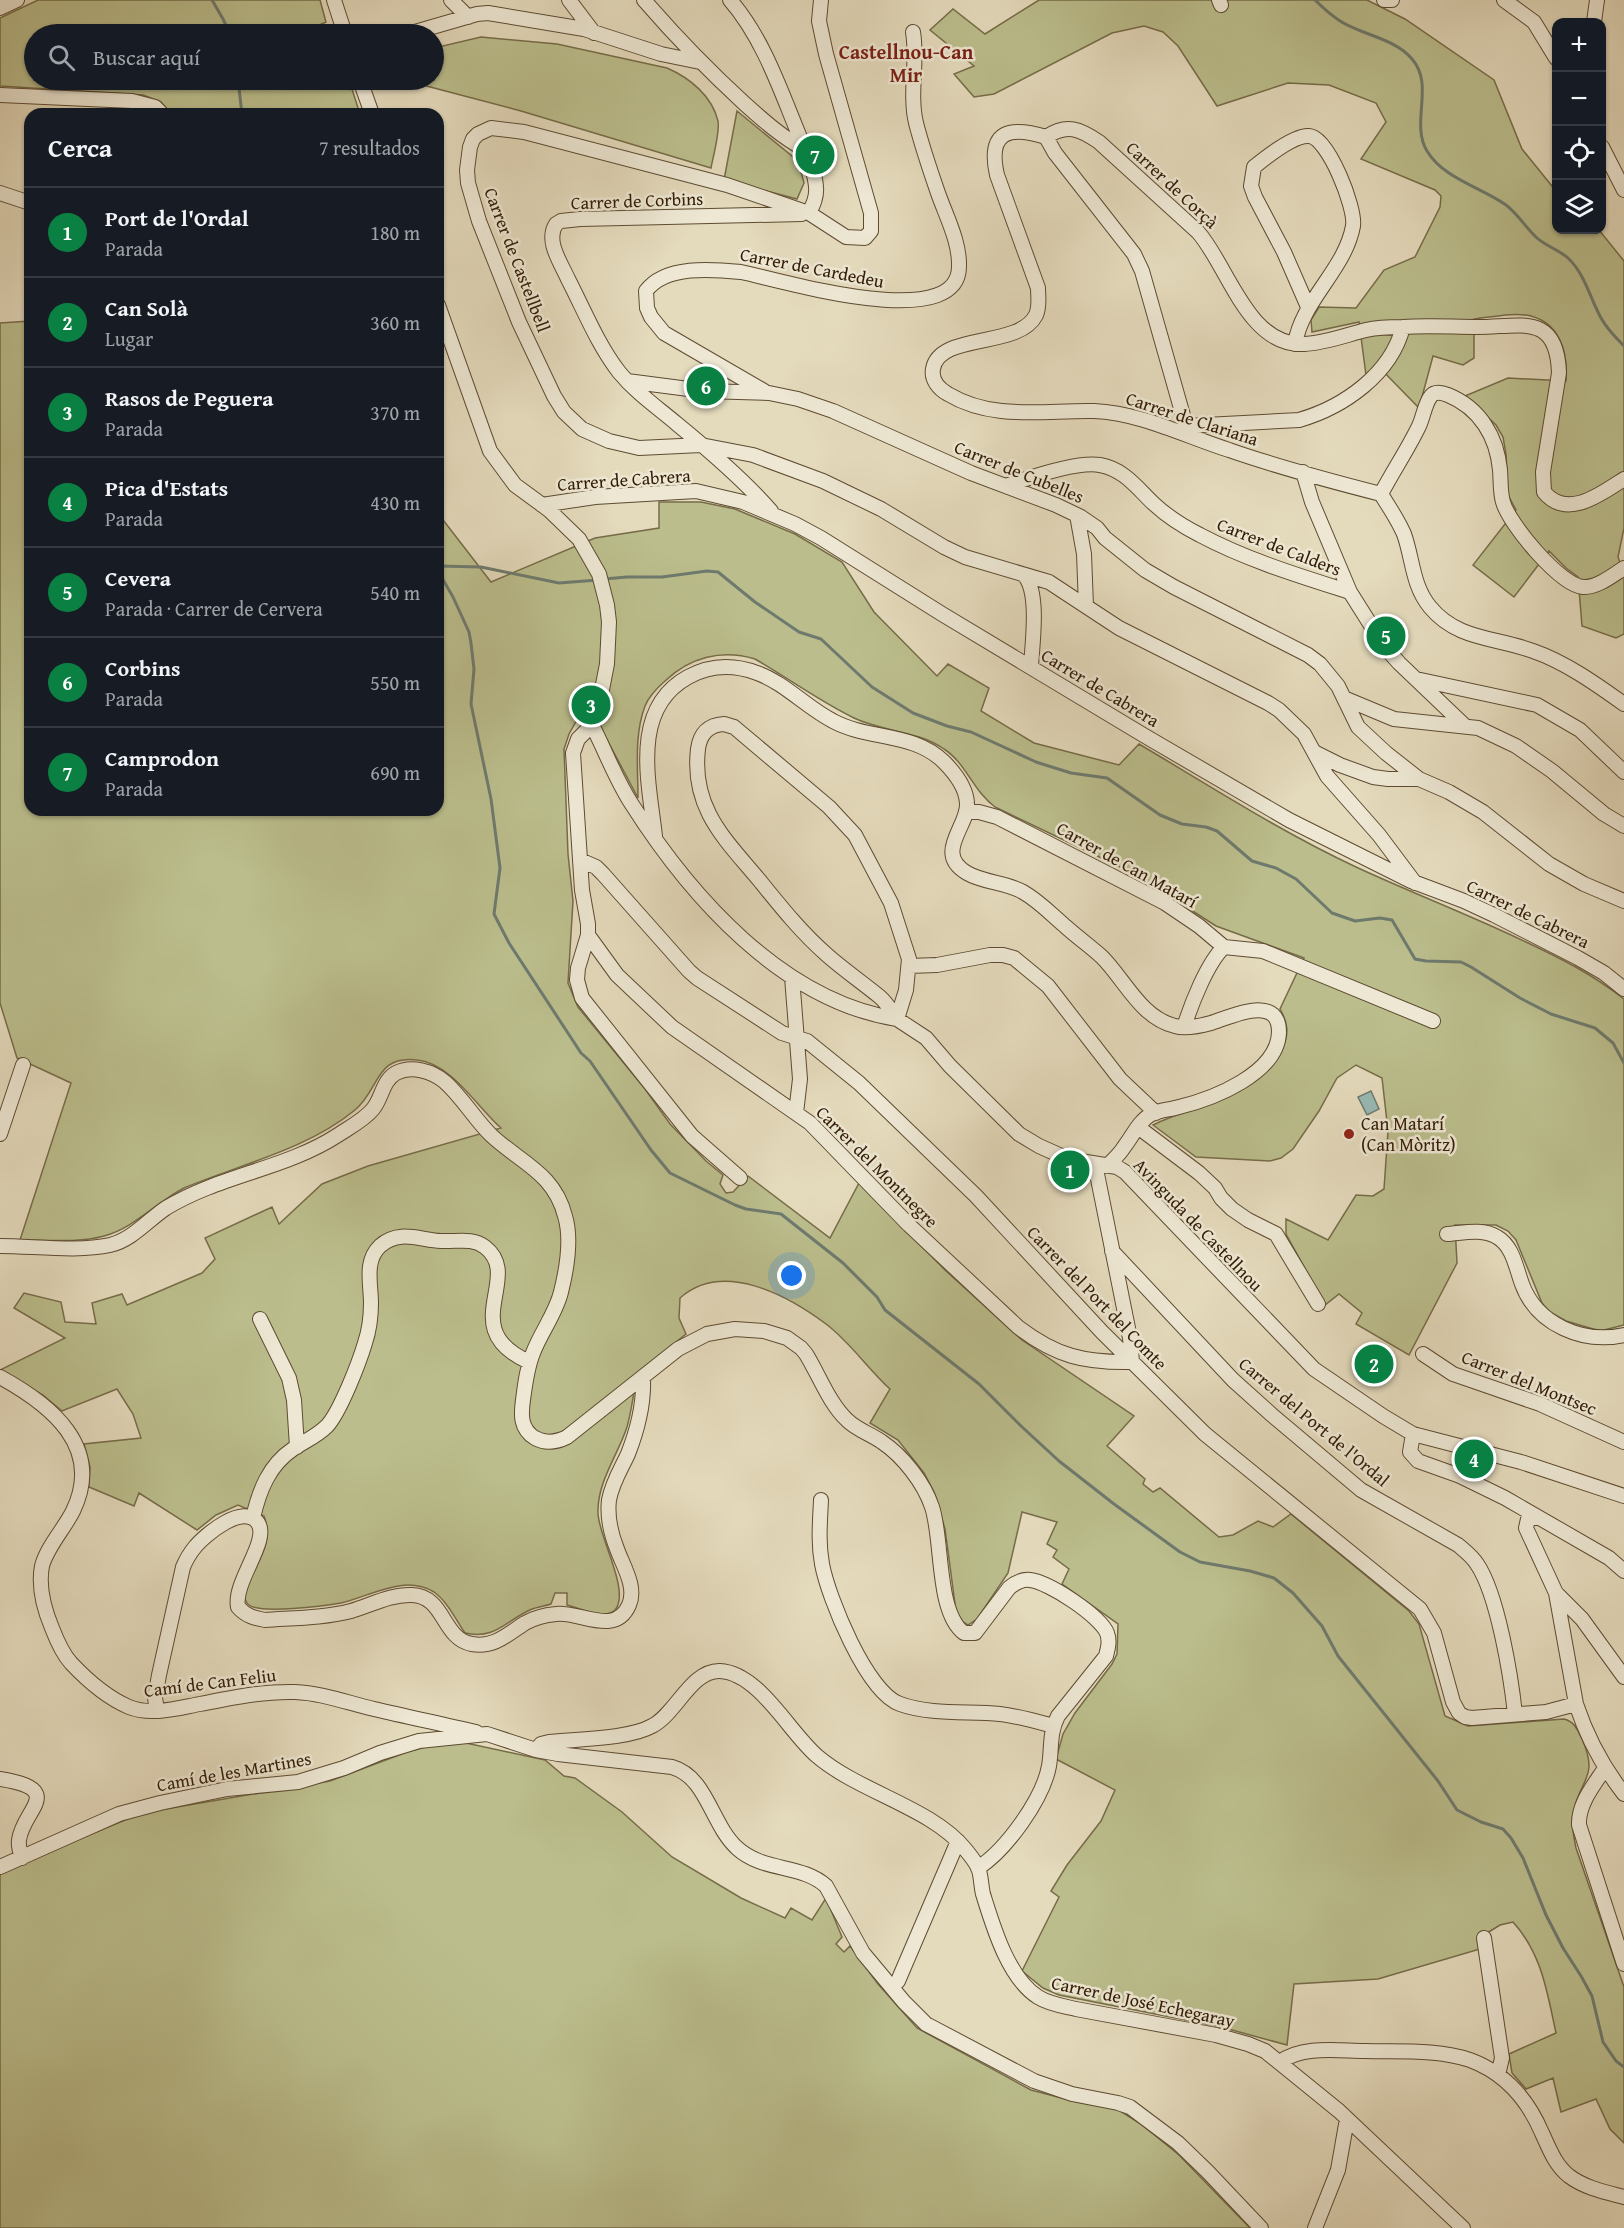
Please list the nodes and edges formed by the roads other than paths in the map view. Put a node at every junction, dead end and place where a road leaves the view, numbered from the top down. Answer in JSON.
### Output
{"nodes":[{"id":1,"x":17,"y":0,"type":"edge"},
{"id":2,"x":334,"y":0,"type":"edge"},
{"id":3,"x":451,"y":0,"type":"edge"},
{"id":4,"x":569,"y":0,"type":"edge"},
{"id":5,"x":644,"y":0,"type":"edge"},
{"id":6,"x":730,"y":0,"type":"edge"},
{"id":7,"x":820,"y":0,"type":"edge"},
{"id":8,"x":1384,"y":0,"type":"edge"},
{"id":9,"x":1392,"y":0,"type":"edge"},
{"id":10,"x":1504,"y":0,"type":"edge"},
{"id":11,"x":1597,"y":0,"type":"edge"},
{"id":12,"x":0,"y":8,"type":"edge"},
{"id":13,"x":468,"y":17,"type":"junction"},
{"id":14,"x":1595,"y":18,"type":"edge"},
{"id":15,"x":342,"y":24,"type":"edge"},
{"id":16,"x":443,"y":24,"type":"edge"},
{"id":17,"x":913,"y":32,"type":"dead end"},
{"id":18,"x":594,"y":33,"type":"junction"},
{"id":19,"x":1552,"y":50,"type":"edge"},
{"id":20,"x":700,"y":62,"type":"junction"},
{"id":21,"x":364,"y":90,"type":"edge"},
{"id":22,"x":0,"y":94,"type":"edge"},
{"id":23,"x":156,"y":108,"type":"edge"},
{"id":24,"x":370,"y":108,"type":"edge"},
{"id":25,"x":1046,"y":137,"type":"junction"},
{"id":26,"x":804,"y":149,"type":"junction"},
{"id":27,"x":1606,"y":155,"type":"edge"},
{"id":28,"x":1624,"y":190,"type":"edge"},
{"id":29,"x":0,"y":193,"type":"edge"},
{"id":30,"x":24,"y":201,"type":"edge"},
{"id":31,"x":809,"y":213,"type":"junction"},
{"id":32,"x":1308,"y":307,"type":"junction"},
{"id":33,"x":444,"y":322,"type":"edge"},
{"id":34,"x":1403,"y":327,"type":"junction"},
{"id":35,"x":1295,"y":344,"type":"junction"},
{"id":36,"x":627,"y":381,"type":"junction"},
{"id":37,"x":769,"y":393,"type":"junction"},
{"id":38,"x":1187,"y":431,"type":"junction"},
{"id":39,"x":701,"y":445,"type":"junction"},
{"id":40,"x":1303,"y":472,"type":"junction"},
{"id":41,"x":1624,"y":479,"type":"edge"},
{"id":42,"x":1006,"y":486,"type":"junction"},
{"id":43,"x":1381,"y":494,"type":"junction"},
{"id":44,"x":542,"y":505,"type":"junction"},
{"id":45,"x":774,"y":515,"type":"junction"},
{"id":46,"x":1077,"y":515,"type":"junction"},
{"id":47,"x":1624,"y":568,"type":"edge"},
{"id":48,"x":1024,"y":575,"type":"junction"},
{"id":49,"x":1350,"y":592,"type":"junction"},
{"id":50,"x":1086,"y":606,"type":"junction"},
{"id":51,"x":1031,"y":667,"type":"junction"},
{"id":52,"x":1415,"y":679,"type":"junction"},
{"id":53,"x":1346,"y":699,"type":"junction"},
{"id":54,"x":1624,"y":704,"type":"edge"},
{"id":55,"x":592,"y":725,"type":"junction"},
{"id":56,"x":1464,"y":725,"type":"junction"},
{"id":57,"x":1316,"y":753,"type":"junction"},
{"id":58,"x":1624,"y":772,"type":"edge"},
{"id":59,"x":1419,"y":779,"type":"junction"},
{"id":60,"x":967,"y":812,"type":"junction"},
{"id":61,"x":1624,"y":826,"type":"edge"},
{"id":62,"x":656,"y":838,"type":"junction"},
{"id":63,"x":580,"y":860,"type":"junction"},
{"id":64,"x":1415,"y":883,"type":"junction"},
{"id":65,"x":1624,"y":901,"type":"edge"},
{"id":66,"x":588,"y":935,"type":"junction"},
{"id":67,"x":1224,"y":947,"type":"junction"},
{"id":68,"x":909,"y":966,"type":"junction"},
{"id":69,"x":792,"y":977,"type":"junction"},
{"id":70,"x":1624,"y":989,"type":"edge"},
{"id":71,"x":897,"y":1019,"type":"junction"},
{"id":72,"x":1433,"y":1021,"type":"dead end"},
{"id":73,"x":1184,"y":1027,"type":"junction"},
{"id":74,"x":795,"y":1037,"type":"junction"},
{"id":75,"x":23,"y":1065,"type":"dead end"},
{"id":76,"x":796,"y":1113,"type":"junction"},
{"id":77,"x":1156,"y":1113,"type":"junction"},
{"id":78,"x":1138,"y":1126,"type":"junction"},
{"id":79,"x":0,"y":1134,"type":"edge"},
{"id":80,"x":1102,"y":1165,"type":"junction"},
{"id":81,"x":740,"y":1178,"type":"dead end"},
{"id":82,"x":1447,"y":1234,"type":"dead end"},
{"id":83,"x":0,"y":1246,"type":"edge"},
{"id":84,"x":1112,"y":1251,"type":"junction"},
{"id":85,"x":1318,"y":1304,"type":"dead end"},
{"id":86,"x":260,"y":1319,"type":"dead end"},
{"id":87,"x":1624,"y":1335,"type":"edge"},
{"id":88,"x":1423,"y":1354,"type":"dead end"},
{"id":89,"x":529,"y":1362,"type":"junction"},
{"id":90,"x":1132,"y":1362,"type":"junction"},
{"id":91,"x":0,"y":1377,"type":"edge"},
{"id":92,"x":643,"y":1379,"type":"junction"},
{"id":93,"x":1413,"y":1434,"type":"junction"},
{"id":94,"x":1624,"y":1442,"type":"edge"},
{"id":95,"x":297,"y":1447,"type":"junction"},
{"id":96,"x":1624,"y":1496,"type":"edge"},
{"id":97,"x":820,"y":1500,"type":"dead end"},
{"id":98,"x":1536,"y":1516,"type":"junction"},
{"id":99,"x":253,"y":1518,"type":"junction"},
{"id":100,"x":1624,"y":1571,"type":"edge"},
{"id":101,"x":1556,"y":1593,"type":"junction"},
{"id":102,"x":1624,"y":1677,"type":"edge"},
{"id":103,"x":1576,"y":1704,"type":"junction"},
{"id":104,"x":157,"y":1710,"type":"junction"},
{"id":105,"x":1515,"y":1714,"type":"junction"},
{"id":106,"x":1053,"y":1726,"type":"junction"},
{"id":107,"x":487,"y":1734,"type":"junction"},
{"id":108,"x":536,"y":1750,"type":"junction"},
{"id":109,"x":1605,"y":1768,"type":"junction"},
{"id":110,"x":0,"y":1779,"type":"edge"},
{"id":111,"x":1624,"y":1794,"type":"edge"},
{"id":112,"x":958,"y":1841,"type":"junction"},
{"id":113,"x":22,"y":1858,"type":"junction"},
{"id":114,"x":0,"y":1867,"type":"edge"},
{"id":115,"x":978,"y":1868,"type":"junction"},
{"id":116,"x":1484,"y":1938,"type":"dead end"},
{"id":117,"x":1624,"y":1964,"type":"edge"},
{"id":118,"x":892,"y":1987,"type":"junction"},
{"id":119,"x":1280,"y":2062,"type":"junction"},
{"id":120,"x":1498,"y":2075,"type":"junction"},
{"id":121,"x":1347,"y":2119,"type":"junction"},
{"id":122,"x":1624,"y":2197,"type":"edge"},
{"id":123,"x":1261,"y":2228,"type":"edge"},
{"id":124,"x":1315,"y":2228,"type":"edge"},
{"id":125,"x":1463,"y":2228,"type":"edge"}],
"edges":[{"from":1,"to":12,"type":"street"},
{"from":2,"to":15,"type":"street"},
{"from":3,"to":13,"type":"street"},
{"from":4,"to":18,"type":"street"},
{"from":5,"to":20,"type":"street"},
{"from":6,"to":26,"type":"street"},
{"from":7,"to":31,"type":"street","name":"Carrer de Castellbell"},
{"from":8,"to":9,"type":"street"},
{"from":10,"to":19,"type":"street"},
{"from":11,"to":14,"type":"street"},
{"from":13,"to":16,"type":"street"},
{"from":13,"to":18,"type":"street"},
{"from":17,"to":37,"type":"street","name":"Carrer de Cardedeu"},
{"from":18,"to":20,"type":"street"},
{"from":20,"to":26,"type":"street"},
{"from":21,"to":24,"type":"street"},
{"from":22,"to":23,"type":"street"},
{"from":25,"to":35,"type":"street","name":"Carrer de Corçà"},
{"from":25,"to":38,"type":"street"},
{"from":25,"to":38,"type":"street","name":"Carrer de Clariana"},
{"from":26,"to":31,"type":"street"},
{"from":27,"to":28,"type":"street"},
{"from":29,"to":30,"type":"street"},
{"from":31,"to":36,"type":"street","name":"Carrer de Corbins"},
{"from":31,"to":39,"type":"street","name":"Carrer de Castellbell"},
{"from":32,"to":32,"type":"street"},
{"from":32,"to":35,"type":"street"},
{"from":33,"to":44,"type":"street"},
{"from":34,"to":35,"type":"street"},
{"from":34,"to":38,"type":"street"},
{"from":34,"to":41,"type":"street"},
{"from":36,"to":37,"type":"street","name":"Carrer de Cubelles"},
{"from":36,"to":39,"type":"street","name":"Carrer de Corbins"},
{"from":37,"to":42,"type":"street","name":"Carrer de Cubelles"},
{"from":38,"to":40,"type":"street","name":"Carrer de Clariana"},
{"from":39,"to":45,"type":"street","name":"Carrer de Corbins"},
{"from":39,"to":48,"type":"street"},
{"from":40,"to":43,"type":"street","name":"Carrer de Clariana"},
{"from":40,"to":49,"type":"street"},
{"from":42,"to":46,"type":"street","name":"Carrer de Cubelles"},
{"from":42,"to":49,"type":"street","name":"Carrer de Calders"},
{"from":43,"to":47,"type":"street"},
{"from":43,"to":54,"type":"street"},
{"from":44,"to":45,"type":"street","name":"Carrer de Cabrera"},
{"from":44,"to":55,"type":"street"},
{"from":45,"to":51,"type":"street","name":"Carrer de Cabrera"},
{"from":46,"to":50,"type":"street"},
{"from":46,"to":53,"type":"street","name":"Carrer de Cubelles"},
{"from":48,"to":50,"type":"street"},
{"from":48,"to":51,"type":"street"},
{"from":49,"to":52,"type":"street"},
{"from":50,"to":57,"type":"street"},
{"from":51,"to":64,"type":"street","name":"Carrer de Cabrera"},
{"from":52,"to":56,"type":"street"},
{"from":52,"to":58,"type":"street"},
{"from":53,"to":56,"type":"street"},
{"from":53,"to":59,"type":"street","name":"Carrer de Cubelles"},
{"from":55,"to":62,"type":"street","name":"Avinguda de Castellnou"},
{"from":55,"to":63,"type":"street"},
{"from":56,"to":61,"type":"street"},
{"from":57,"to":59,"type":"street"},
{"from":57,"to":64,"type":"street"},
{"from":59,"to":65,"type":"street"},
{"from":60,"to":62,"type":"street"},
{"from":60,"to":67,"type":"street","name":"Carrer de Can Matarí"},
{"from":60,"to":73,"type":"street"},
{"from":62,"to":69,"type":"street","name":"Avinguda de Castellnou"},
{"from":63,"to":66,"type":"street"},
{"from":63,"to":74,"type":"street","name":"Carrer del Port del Comte"},
{"from":64,"to":70,"type":"street","name":"Carrer de Cabrera"},
{"from":66,"to":76,"type":"street","name":"Carrer del Montnegre"},
{"from":66,"to":81,"type":"street"},
{"from":67,"to":72,"type":"street"},
{"from":67,"to":73,"type":"street"},
{"from":68,"to":71,"type":"street"},
{"from":68,"to":71,"type":"street"},
{"from":68,"to":77,"type":"street"},
{"from":69,"to":71,"type":"street","name":"Avinguda de Castellnou"},
{"from":69,"to":74,"type":"street"},
{"from":71,"to":80,"type":"street","name":"Avinguda de Castellnou"},
{"from":73,"to":77,"type":"street"},
{"from":74,"to":76,"type":"street"},
{"from":74,"to":90,"type":"street","name":"Carrer del Port del Comte"},
{"from":75,"to":79,"type":"street"},
{"from":76,"to":90,"type":"street","name":"Carrer del Montnegre"},
{"from":77,"to":78,"type":"street"},
{"from":78,"to":80,"type":"street"},
{"from":78,"to":85,"type":"street"},
{"from":80,"to":84,"type":"street"},
{"from":80,"to":93,"type":"street","name":"Avinguda de Castellnou"},
{"from":82,"to":87,"type":"street"},
{"from":83,"to":89,"type":"street"},
{"from":84,"to":90,"type":"street"},
{"from":84,"to":105,"type":"street","name":"Carrer del Port de l'Ordal"},
{"from":86,"to":95,"type":"street"},
{"from":88,"to":94,"type":"street","name":"Carrer del Montsec"},
{"from":89,"to":92,"type":"street"},
{"from":89,"to":95,"type":"street"},
{"from":90,"to":105,"type":"street","name":"Carrer del Port del Comte"},
{"from":91,"to":104,"type":"street","name":"Camí de Can Feliu"},
{"from":92,"to":99,"type":"street"},
{"from":92,"to":106,"type":"street"},
{"from":93,"to":96,"type":"street","name":"Avinguda de Castellnou"},
{"from":93,"to":98,"type":"street"},
{"from":95,"to":99,"type":"street"},
{"from":97,"to":106,"type":"street"},
{"from":98,"to":100,"type":"street"},
{"from":98,"to":101,"type":"street"},
{"from":99,"to":104,"type":"street"},
{"from":101,"to":102,"type":"street"},
{"from":101,"to":103,"type":"street"},
{"from":103,"to":105,"type":"street","name":"Carrer del Port del Comte"},
{"from":103,"to":109,"type":"street"},
{"from":104,"to":107,"type":"street","name":"Camí de Can Feliu"},
{"from":106,"to":115,"type":"street"},
{"from":107,"to":108,"type":"street","name":"Camí de les Martines"},
{"from":107,"to":113,"type":"street","name":"Camí de les Martines"},
{"from":108,"to":112,"type":"street","name":"Carrer de José Echegaray"},
{"from":108,"to":118,"type":"street","name":"Camí de les Martines"},
{"from":109,"to":111,"type":"street"},
{"from":109,"to":117,"type":"street"},
{"from":110,"to":113,"type":"street"},
{"from":112,"to":115,"type":"street","name":"Carrer de José Echegaray"},
{"from":112,"to":118,"type":"street"},
{"from":113,"to":114,"type":"street","name":"Camí de les Martines"},
{"from":115,"to":119,"type":"street","name":"Carrer de José Echegaray"},
{"from":116,"to":120,"type":"street"},
{"from":118,"to":123,"type":"street","name":"Camí de les Martines"},
{"from":119,"to":120,"type":"street"},
{"from":119,"to":121,"type":"street","name":"Carrer de José Echegaray"},
{"from":120,"to":122,"type":"street"},
{"from":121,"to":124,"type":"street"},
{"from":121,"to":125,"type":"street","name":"Carrer de José Echegaray"}]}
